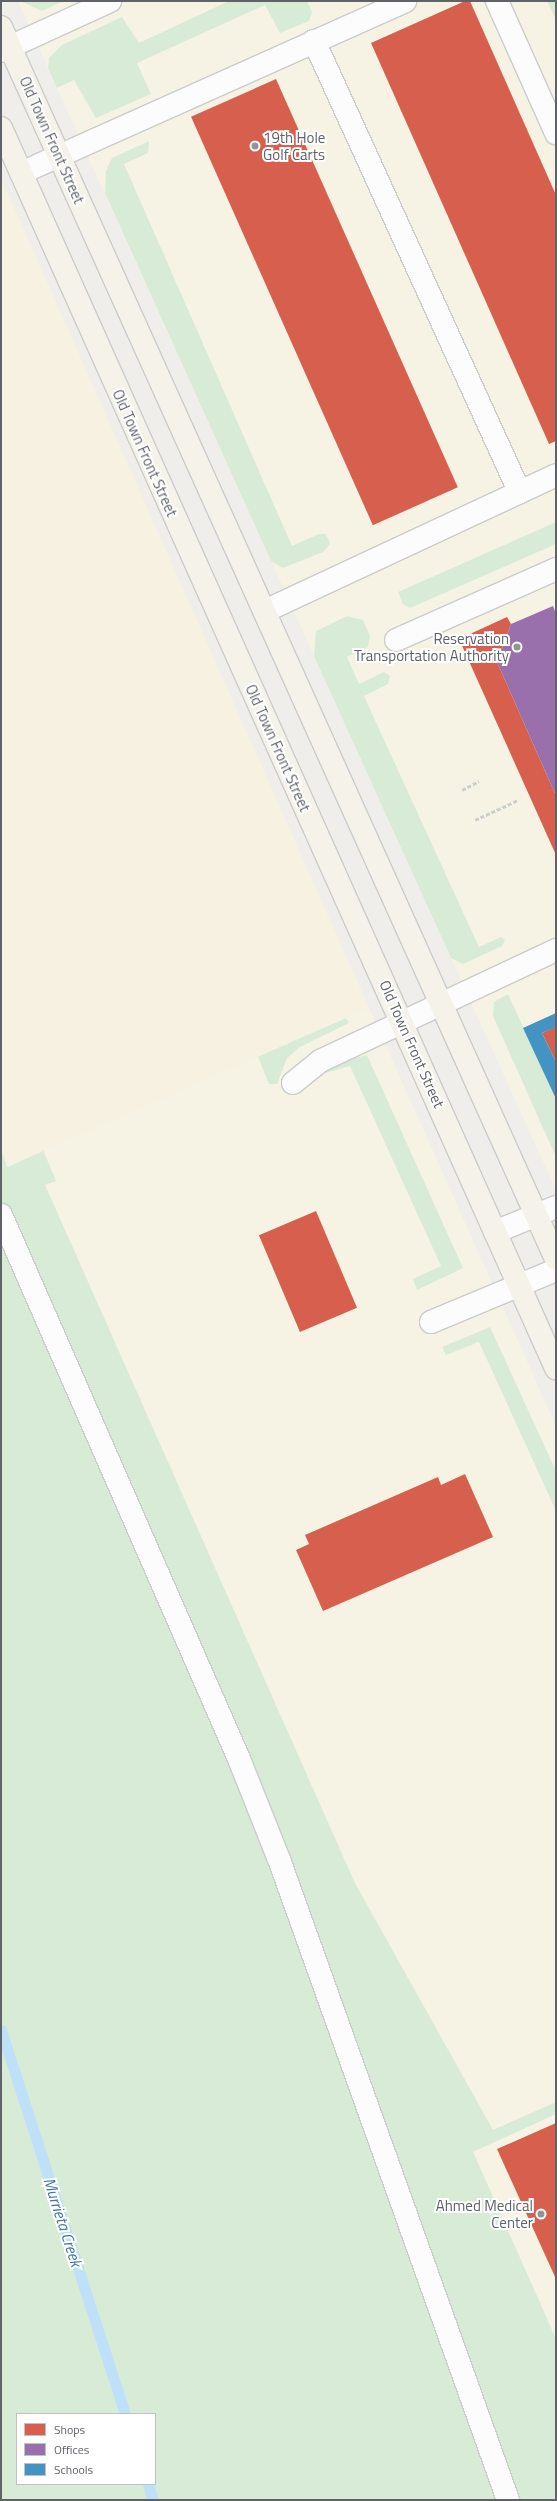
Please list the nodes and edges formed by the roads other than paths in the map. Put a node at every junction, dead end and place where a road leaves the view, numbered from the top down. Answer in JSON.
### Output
{"nodes":[{"id":1,"x":110,"y":1,"type":"edge"},
{"id":2,"x":405,"y":1,"type":"edge"},
{"id":3,"x":497,"y":1,"type":"edge"},
{"id":4,"x":1,"y":27,"type":"edge"},
{"id":5,"x":314,"y":41,"type":"junction"},
{"id":6,"x":6,"y":49,"type":"edge"},
{"id":7,"x":1,"y":128,"type":"edge"},
{"id":8,"x":556,"y":133,"type":"edge"},
{"id":9,"x":59,"y":155,"type":"junction"},
{"id":10,"x":21,"y":173,"type":"junction"},
{"id":11,"x":556,"y":475,"type":"edge"},
{"id":12,"x":520,"y":492,"type":"junction"},
{"id":13,"x":556,"y":569,"type":"edge"},
{"id":14,"x":265,"y":612,"type":"junction"},
{"id":15,"x":396,"y":640,"type":"dead end"},
{"id":16,"x":556,"y":950,"type":"edge"},
{"id":17,"x":441,"y":1003,"type":"junction"},
{"id":18,"x":403,"y":1022,"type":"junction"},
{"id":19,"x":293,"y":1083,"type":"dead end"},
{"id":20,"x":546,"y":1211,"type":"edge"},
{"id":21,"x":1,"y":1215,"type":"edge"},
{"id":22,"x":496,"y":1232,"type":"junction"},
{"id":23,"x":556,"y":1259,"type":"edge"},
{"id":24,"x":556,"y":1270,"type":"edge"},
{"id":25,"x":519,"y":1285,"type":"junction"},
{"id":26,"x":431,"y":1322,"type":"dead end"},
{"id":27,"x":556,"y":1368,"type":"edge"},
{"id":28,"x":508,"y":2500,"type":"edge"}],
"edges":[{"from":1,"to":6,"type":"lane"},
{"from":2,"to":5,"type":"lane"},
{"from":3,"to":8,"type":"lane"},
{"from":4,"to":6,"type":"main road","name":"Old Town Front Street"},
{"from":5,"to":9,"type":"lane"},
{"from":5,"to":12,"type":"lane"},
{"from":6,"to":9,"type":"main road","name":"Old Town Front Street"},
{"from":7,"to":10,"type":"main road","name":"Old Town Front Street"},
{"from":9,"to":10,"type":"lane"},
{"from":9,"to":14,"type":"main road","name":"Old Town Front Street"},
{"from":10,"to":18,"type":"main road","name":"Old Town Front Street"},
{"from":11,"to":12,"type":"lane"},
{"from":12,"to":14,"type":"lane"},
{"from":13,"to":15,"type":"lane"},
{"from":14,"to":17,"type":"main road","name":"Old Town Front Street"},
{"from":16,"to":17,"type":"lane"},
{"from":17,"to":18,"type":"lane"},
{"from":17,"to":20,"type":"main road","name":"Old Town Front Street"},
{"from":18,"to":19,"type":"lane"},
{"from":18,"to":22,"type":"main road","name":"Old Town Front Street"},
{"from":20,"to":22,"type":"lane"},
{"from":20,"to":23,"type":"main road","name":"Old Town Front Street"},
{"from":21,"to":28,"type":"lane"},
{"from":22,"to":25,"type":"main road","name":"Old Town Front Street"},
{"from":24,"to":25,"type":"lane"},
{"from":25,"to":26,"type":"lane"},
{"from":25,"to":27,"type":"main road","name":"Old Town Front Street"}]}
